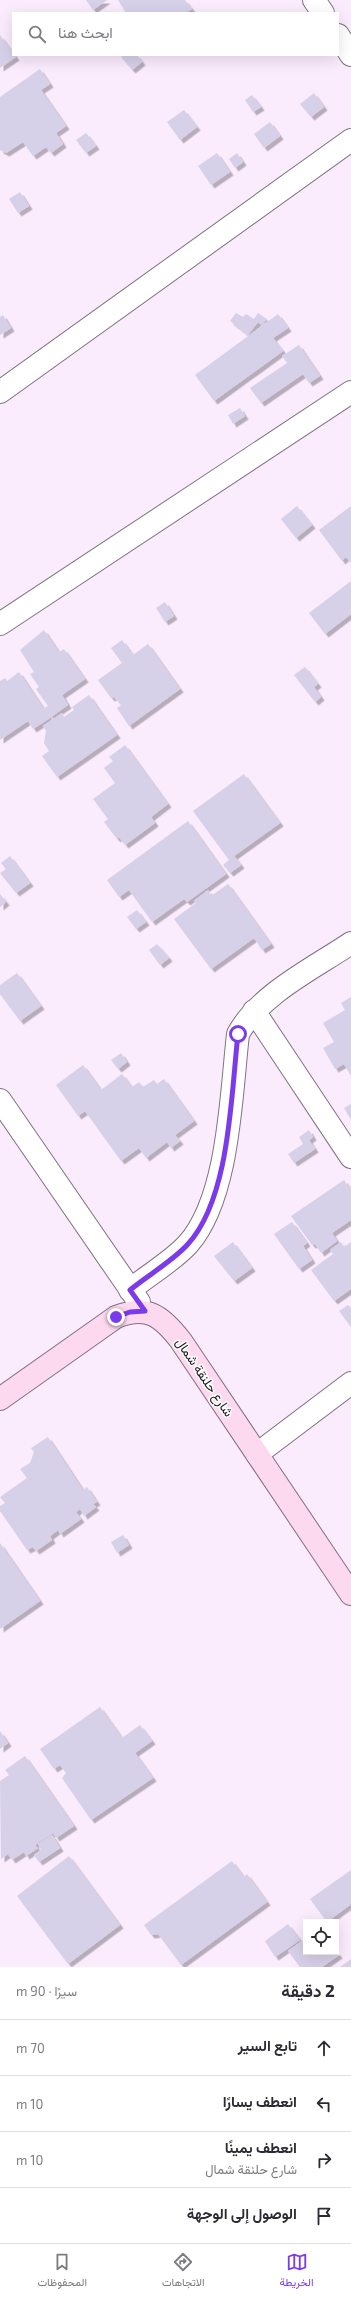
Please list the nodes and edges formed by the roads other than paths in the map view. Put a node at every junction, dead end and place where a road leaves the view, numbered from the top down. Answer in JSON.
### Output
{"nodes":[{"id":1,"x":314,"y":0,"type":"edge"},
{"id":2,"x":322,"y":12,"type":"edge"},
{"id":3,"x":339,"y":37,"type":"edge"},
{"id":4,"x":351,"y":54,"type":"edge"},
{"id":5,"x":351,"y":140,"type":"edge"},
{"id":6,"x":0,"y":392,"type":"edge"},
{"id":7,"x":351,"y":392,"type":"edge"},
{"id":8,"x":0,"y":624,"type":"edge"},
{"id":9,"x":351,"y":943,"type":"edge"},
{"id":10,"x":254,"y":1011,"type":"junction"},
{"id":11,"x":0,"y":1100,"type":"edge"},
{"id":12,"x":351,"y":1157,"type":"edge"},
{"id":13,"x":130,"y":1290,"type":"junction"},
{"id":14,"x":145,"y":1311,"type":"junction"},
{"id":15,"x":351,"y":1383,"type":"edge"},
{"id":16,"x":0,"y":1399,"type":"edge"},
{"id":17,"x":257,"y":1454,"type":"junction"},
{"id":18,"x":351,"y":1594,"type":"edge"}],
"edges":[{"from":1,"to":2,"type":"street"},
{"from":3,"to":4,"type":"street"},
{"from":5,"to":6,"type":"street"},
{"from":7,"to":8,"type":"street"},
{"from":9,"to":10,"type":"street"},
{"from":10,"to":12,"type":"street"},
{"from":10,"to":13,"type":"street"},
{"from":11,"to":13,"type":"street"},
{"from":13,"to":14,"type":"street"},
{"from":14,"to":16,"type":"street"},
{"from":14,"to":17,"type":"street","name":"شارع حلنقة شمال"},
{"from":15,"to":17,"type":"street"},
{"from":17,"to":18,"type":"street","name":"شارع حلنقة شمال"}]}
